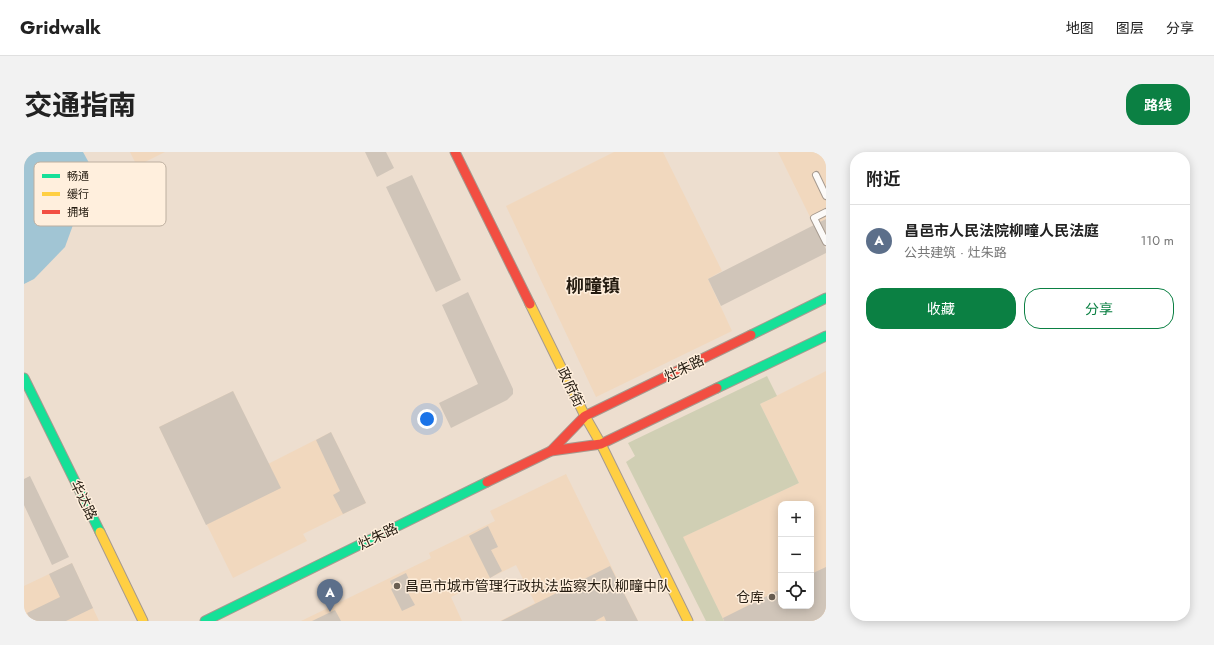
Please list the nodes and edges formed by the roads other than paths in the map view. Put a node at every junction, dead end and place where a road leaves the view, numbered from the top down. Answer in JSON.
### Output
{"nodes":[{"id":1,"x":455,"y":152,"type":"edge"},
{"id":2,"x":816,"y":175,"type":"dead end"},
{"id":3,"x":826,"y":196,"type":"edge"},
{"id":4,"x":826,"y":212,"type":"edge"},
{"id":5,"x":826,"y":242,"type":"edge"},
{"id":6,"x":826,"y":298,"type":"edge"},
{"id":7,"x":826,"y":336,"type":"edge"},
{"id":8,"x":24,"y":378,"type":"edge"},
{"id":9,"x":585,"y":416,"type":"junction"},
{"id":10,"x":601,"y":444,"type":"junction"},
{"id":11,"x":551,"y":451,"type":"junction"},
{"id":12,"x":143,"y":621,"type":"edge"},
{"id":13,"x":205,"y":621,"type":"edge"},
{"id":14,"x":688,"y":621,"type":"edge"}],
"edges":[{"from":1,"to":9,"type":"main road","name":"政府街"},
{"from":2,"to":3,"type":"lane"},
{"from":4,"to":5,"type":"lane"},
{"from":6,"to":9,"type":"main road","name":"灶朱路"},
{"from":7,"to":10,"type":"main road","name":"灶朱路"},
{"from":8,"to":12,"type":"main road","name":"华达路"},
{"from":9,"to":10,"type":"main road","name":"政府街"},
{"from":9,"to":11,"type":"main road","name":"灶朱路"},
{"from":10,"to":11,"type":"main road","name":"灶朱路"},
{"from":10,"to":14,"type":"main road","name":"政府街"},
{"from":11,"to":13,"type":"main road","name":"灶朱路"}]}
